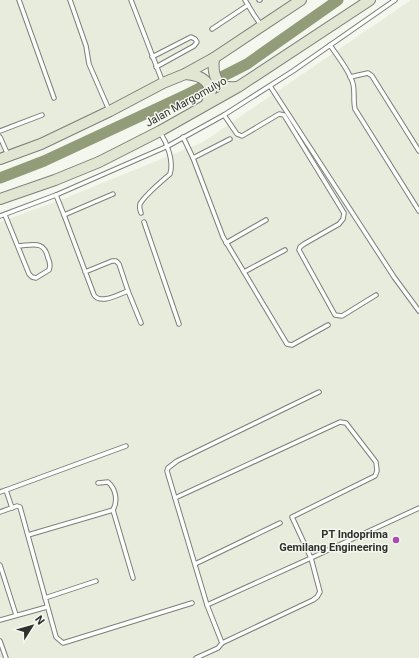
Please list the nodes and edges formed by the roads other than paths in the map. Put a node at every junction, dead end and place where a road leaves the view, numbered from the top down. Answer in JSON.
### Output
{"nodes":[{"id":1,"x":18,"y":0,"type":"edge"},
{"id":2,"x":70,"y":0,"type":"edge"},
{"id":3,"x":131,"y":0,"type":"edge"},
{"id":4,"x":245,"y":0,"type":"edge"},
{"id":5,"x":301,"y":0,"type":"edge"},
{"id":6,"x":370,"y":0,"type":"edge"},
{"id":7,"x":395,"y":0,"type":"edge"},
{"id":8,"x":248,"y":5,"type":"junction"},
{"id":9,"x":262,"y":26,"type":"junction"},
{"id":10,"x":212,"y":30,"type":"dead end"},
{"id":11,"x":330,"y":45,"type":"junction"},
{"id":12,"x":152,"y":57,"type":"junction"},
{"id":13,"x":214,"y":63,"type":"junction"},
{"id":14,"x":156,"y":66,"type":"junction"},
{"id":15,"x":190,"y":74,"type":"junction"},
{"id":16,"x":350,"y":77,"type":"junction"},
{"id":17,"x":163,"y":84,"type":"junction"},
{"id":18,"x":270,"y":86,"type":"junction"},
{"id":19,"x":238,"y":87,"type":"junction"},
{"id":20,"x":54,"y":98,"type":"dead end"},
{"id":21,"x":208,"y":100,"type":"junction"},
{"id":22,"x":110,"y":111,"type":"junction"},
{"id":23,"x":42,"y":114,"type":"dead end"},
{"id":24,"x":224,"y":115,"type":"junction"},
{"id":25,"x":0,"y":131,"type":"edge"},
{"id":26,"x":160,"y":131,"type":"junction"},
{"id":27,"x":0,"y":137,"type":"edge"},
{"id":28,"x":183,"y":137,"type":"junction"},
{"id":29,"x":230,"y":139,"type":"dead end"},
{"id":30,"x":168,"y":146,"type":"junction"},
{"id":31,"x":419,"y":151,"type":"edge"},
{"id":32,"x":4,"y":157,"type":"edge"},
{"id":33,"x":193,"y":158,"type":"junction"},
{"id":34,"x":113,"y":194,"type":"dead end"},
{"id":35,"x":56,"y":195,"type":"junction"},
{"id":36,"x":0,"y":199,"type":"edge"},
{"id":37,"x":419,"y":211,"type":"edge"},
{"id":38,"x":141,"y":213,"type":"dead end"},
{"id":39,"x":64,"y":214,"type":"junction"},
{"id":40,"x":5,"y":215,"type":"junction"},
{"id":41,"x":0,"y":216,"type":"edge"},
{"id":42,"x":266,"y":220,"type":"dead end"},
{"id":43,"x":144,"y":222,"type":"dead end"},
{"id":44,"x":226,"y":243,"type":"junction"},
{"id":45,"x":18,"y":246,"type":"junction"},
{"id":46,"x":285,"y":250,"type":"dead end"},
{"id":47,"x":85,"y":272,"type":"junction"},
{"id":48,"x":244,"y":272,"type":"junction"},
{"id":49,"x":128,"y":291,"type":"junction"},
{"id":50,"x":376,"y":295,"type":"dead end"},
{"id":51,"x":419,"y":311,"type":"edge"},
{"id":52,"x":141,"y":323,"type":"dead end"},
{"id":53,"x":179,"y":324,"type":"dead end"},
{"id":54,"x":328,"y":324,"type":"dead end"},
{"id":55,"x":319,"y":392,"type":"dead end"},
{"id":56,"x":126,"y":446,"type":"dead end"},
{"id":57,"x":98,"y":483,"type":"dead end"},
{"id":58,"x":6,"y":490,"type":"junction"},
{"id":59,"x":0,"y":492,"type":"edge"},
{"id":60,"x":175,"y":498,"type":"junction"},
{"id":61,"x":12,"y":508,"type":"junction"},
{"id":62,"x":419,"y":508,"type":"edge"},
{"id":63,"x":113,"y":510,"type":"junction"},
{"id":64,"x":0,"y":512,"type":"edge"},
{"id":65,"x":280,"y":523,"type":"dead end"},
{"id":66,"x":28,"y":535,"type":"junction"},
{"id":67,"x":311,"y":558,"type":"junction"},
{"id":68,"x":194,"y":564,"type":"junction"},
{"id":69,"x":0,"y":565,"type":"edge"},
{"id":70,"x":133,"y":578,"type":"dead end"},
{"id":71,"x":96,"y":581,"type":"dead end"},
{"id":72,"x":45,"y":598,"type":"junction"},
{"id":73,"x":192,"y":603,"type":"dead end"},
{"id":74,"x":207,"y":605,"type":"junction"},
{"id":75,"x":47,"y":607,"type":"junction"},
{"id":76,"x":16,"y":615,"type":"junction"},
{"id":77,"x":0,"y":620,"type":"edge"},
{"id":78,"x":0,"y":641,"type":"edge"},
{"id":79,"x":222,"y":643,"type":"junction"},
{"id":80,"x":6,"y":658,"type":"edge"},
{"id":81,"x":196,"y":658,"type":"edge"}],
"edges":[{"from":1,"to":20,"type":"lane"},
{"from":2,"to":22,"type":"lane"},
{"from":3,"to":12,"type":"lane"},
{"from":4,"to":8,"type":"lane"},
{"from":5,"to":9,"type":"main road"},
{"from":6,"to":19,"type":"main road","name":"Jalan Margomulyo"},
{"from":7,"to":11,"type":"lane"},
{"from":8,"to":9,"type":"lane"},
{"from":8,"to":10,"type":"lane"},
{"from":9,"to":13,"type":"main road"},
{"from":11,"to":16,"type":"lane"},
{"from":11,"to":18,"type":"lane"},
{"from":12,"to":14,"type":"lane"},
{"from":12,"to":14,"type":"lane"},
{"from":13,"to":15,"type":"main road"},
{"from":13,"to":19,"type":"main road"},
{"from":14,"to":17,"type":"lane"},
{"from":15,"to":17,"type":"main road"},
{"from":15,"to":21,"type":"main road"},
{"from":16,"to":31,"type":"lane"},
{"from":16,"to":37,"type":"lane"},
{"from":17,"to":22,"type":"main road"},
{"from":18,"to":24,"type":"lane"},
{"from":18,"to":51,"type":"lane"},
{"from":19,"to":21,"type":"main road","name":"Jalan Margomulyo"},
{"from":21,"to":26,"type":"main road","name":"Jalan Margomulyo"},
{"from":22,"to":32,"type":"main road"},
{"from":23,"to":25,"type":"lane"},
{"from":24,"to":28,"type":"lane"},
{"from":24,"to":50,"type":"lane"},
{"from":26,"to":30,"type":"lane"},
{"from":26,"to":36,"type":"main road","name":"Jalan Margomulyo"},
{"from":27,"to":32,"type":"lane"},
{"from":28,"to":30,"type":"lane"},
{"from":28,"to":33,"type":"lane"},
{"from":29,"to":33,"type":"lane"},
{"from":30,"to":35,"type":"lane"},
{"from":30,"to":38,"type":"lane"},
{"from":33,"to":44,"type":"lane"},
{"from":34,"to":39,"type":"lane"},
{"from":35,"to":39,"type":"lane"},
{"from":35,"to":40,"type":"lane"},
{"from":39,"to":47,"type":"lane"},
{"from":40,"to":41,"type":"lane"},
{"from":40,"to":45,"type":"lane"},
{"from":42,"to":44,"type":"lane"},
{"from":43,"to":53,"type":"lane"},
{"from":44,"to":48,"type":"lane"},
{"from":45,"to":45,"type":"lane"},
{"from":46,"to":48,"type":"lane"},
{"from":47,"to":49,"type":"lane"},
{"from":47,"to":49,"type":"lane"},
{"from":48,"to":54,"type":"lane"},
{"from":49,"to":52,"type":"lane"},
{"from":55,"to":60,"type":"lane"},
{"from":56,"to":58,"type":"lane"},
{"from":57,"to":63,"type":"lane"},
{"from":58,"to":59,"type":"lane"},
{"from":58,"to":61,"type":"lane"},
{"from":60,"to":67,"type":"lane"},
{"from":60,"to":68,"type":"lane"},
{"from":61,"to":64,"type":"lane"},
{"from":61,"to":66,"type":"lane"},
{"from":62,"to":67,"type":"lane"},
{"from":63,"to":66,"type":"lane"},
{"from":63,"to":70,"type":"lane"},
{"from":65,"to":68,"type":"lane"},
{"from":66,"to":72,"type":"lane"},
{"from":67,"to":74,"type":"lane"},
{"from":67,"to":79,"type":"lane"},
{"from":68,"to":74,"type":"lane"},
{"from":69,"to":76,"type":"lane"},
{"from":71,"to":72,"type":"lane"},
{"from":72,"to":75,"type":"lane"},
{"from":73,"to":75,"type":"lane"},
{"from":74,"to":79,"type":"lane"},
{"from":75,"to":76,"type":"lane"},
{"from":76,"to":77,"type":"lane"},
{"from":78,"to":80,"type":"lane"},
{"from":79,"to":81,"type":"lane"}]}
